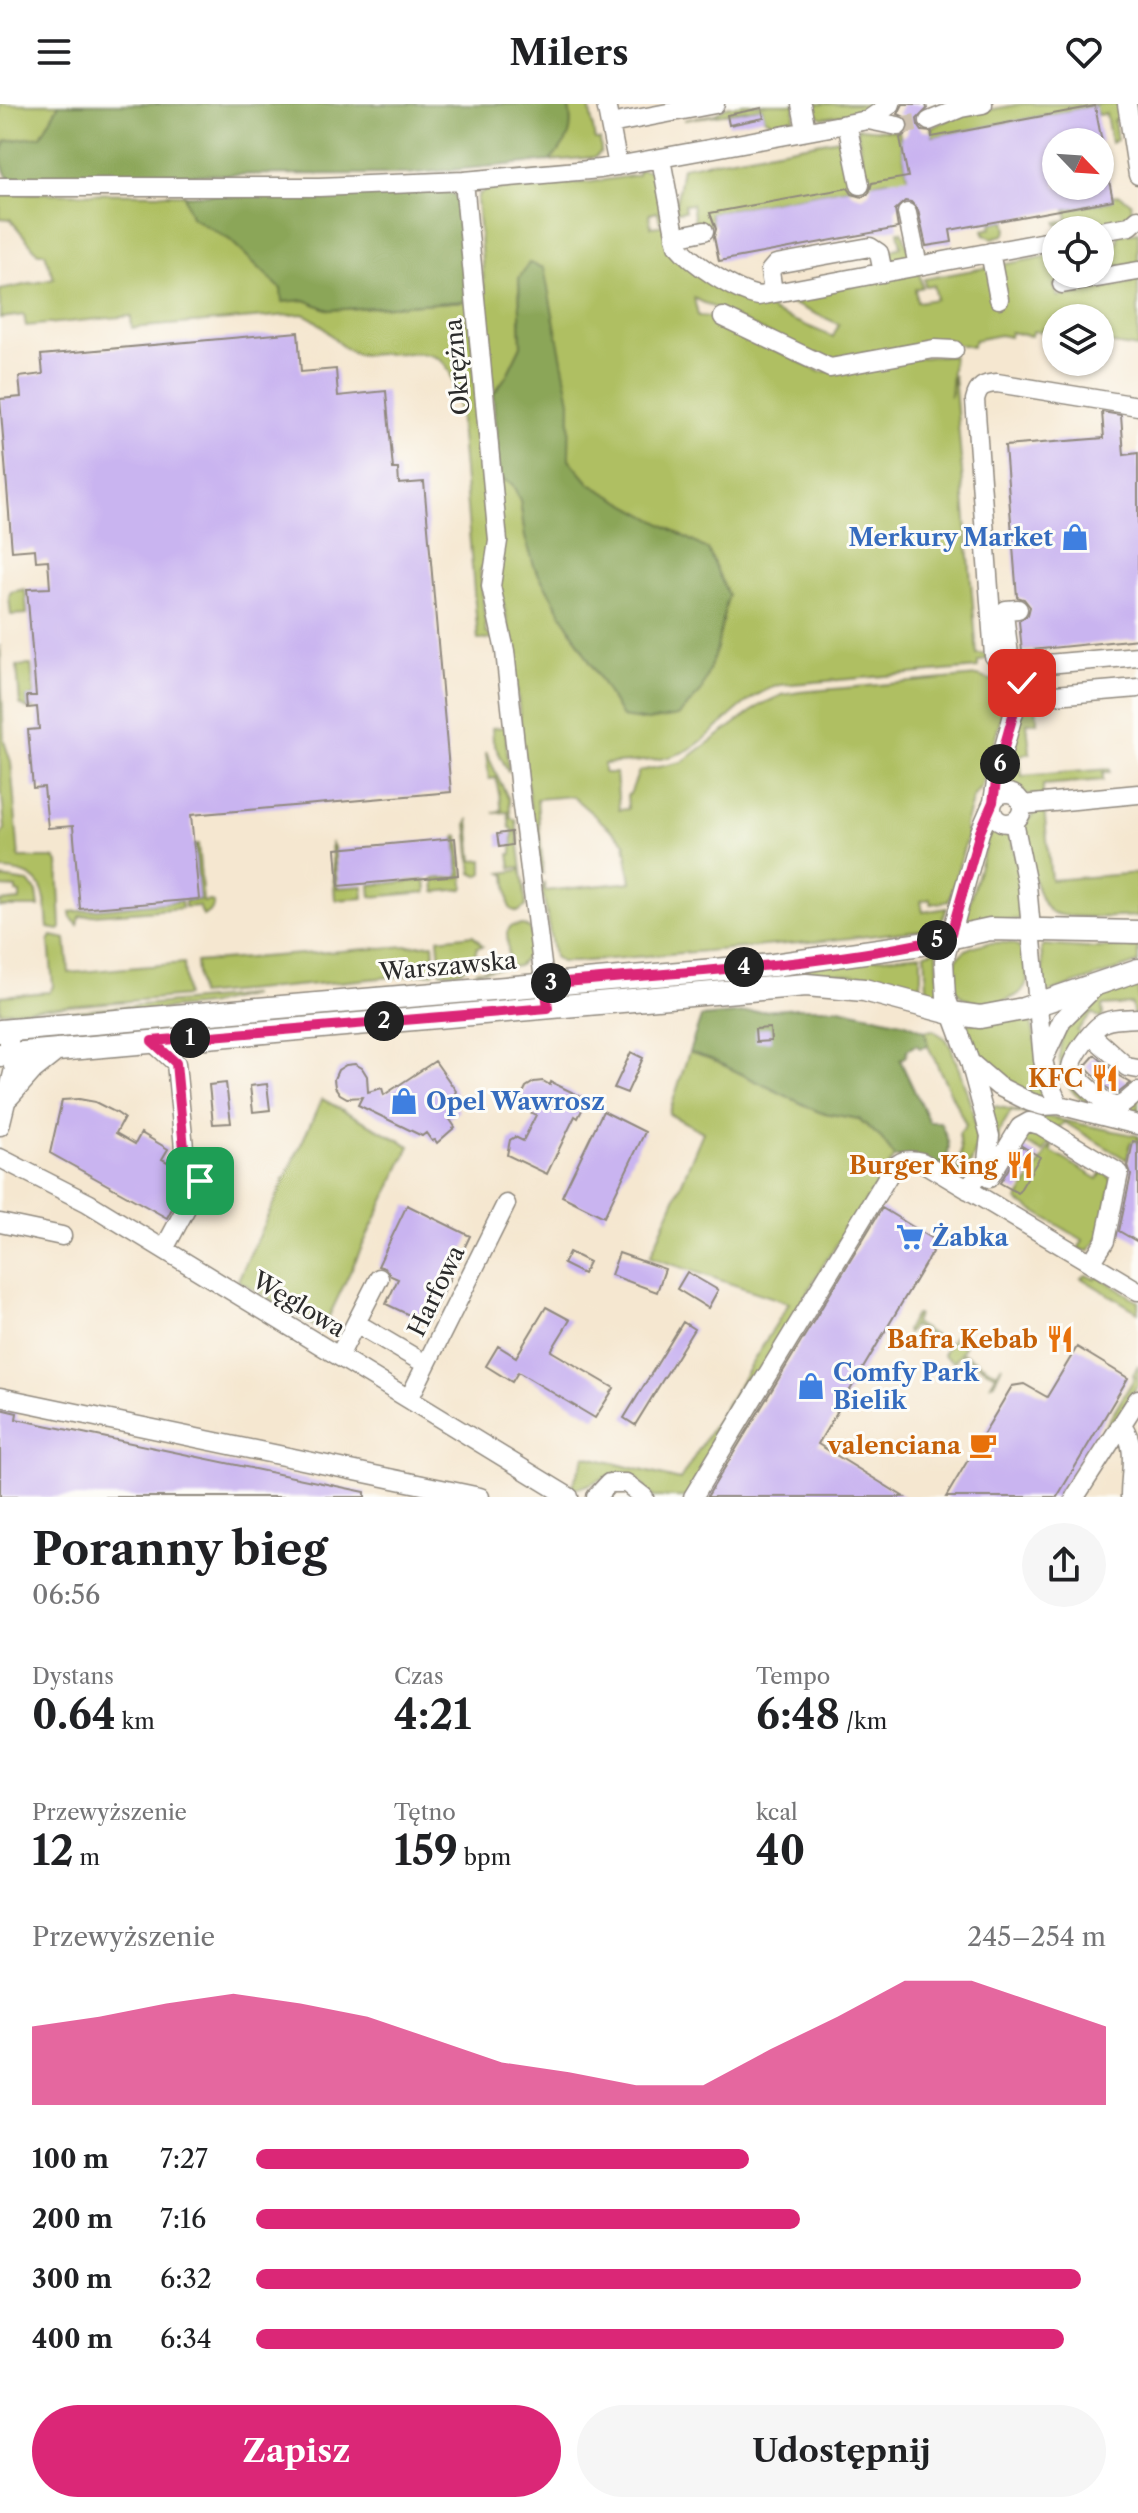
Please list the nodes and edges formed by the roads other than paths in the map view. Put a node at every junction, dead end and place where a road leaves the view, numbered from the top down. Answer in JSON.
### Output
{"nodes":[{"id":1,"x":606,"y":104,"type":"edge"},
{"id":2,"x":715,"y":104,"type":"edge"},
{"id":3,"x":801,"y":104,"type":"edge"},
{"id":4,"x":891,"y":104,"type":"tunnel mouth"},
{"id":5,"x":983,"y":104,"type":"edge"},
{"id":6,"x":1127,"y":104,"type":"edge"},
{"id":7,"x":954,"y":106,"type":"edge"},
{"id":8,"x":868,"y":120,"type":"junction"},
{"id":9,"x":929,"y":121,"type":"tunnel mouth"},
{"id":10,"x":610,"y":124,"type":"junction"},
{"id":11,"x":847,"y":124,"type":"junction"},
{"id":12,"x":898,"y":126,"type":"tunnel mouth"},
{"id":13,"x":806,"y":130,"type":"junction"},
{"id":14,"x":661,"y":159,"type":"junction"},
{"id":15,"x":618,"y":166,"type":"junction"},
{"id":16,"x":1138,"y":175,"type":"edge"},
{"id":17,"x":464,"y":181,"type":"junction"},
{"id":18,"x":860,"y":185,"type":"dead end"},
{"id":19,"x":0,"y":187,"type":"edge"},
{"id":20,"x":907,"y":213,"type":"dead end"},
{"id":21,"x":1138,"y":219,"type":"edge"},
{"id":22,"x":1114,"y":229,"type":"edge"},
{"id":23,"x":704,"y":231,"type":"dead end"},
{"id":24,"x":675,"y":237,"type":"junction"},
{"id":25,"x":1042,"y":243,"type":"edge"},
{"id":26,"x":990,"y":252,"type":"junction"},
{"id":27,"x":918,"y":266,"type":"junction"},
{"id":28,"x":1138,"y":271,"type":"edge"},
{"id":29,"x":883,"y":273,"type":"junction"},
{"id":30,"x":1114,"y":275,"type":"edge"},
{"id":31,"x":773,"y":293,"type":"junction"},
{"id":32,"x":999,"y":299,"type":"dead end"},
{"id":33,"x":723,"y":317,"type":"dead end"},
{"id":34,"x":954,"y":350,"type":"dead end"},
{"id":35,"x":1138,"y":406,"type":"edge"},
{"id":36,"x":1018,"y":609,"type":"dead end"},
{"id":37,"x":1138,"y":656,"type":"edge"},
{"id":38,"x":1005,"y":668,"type":"junction"},
{"id":39,"x":1138,"y":688,"type":"edge"},
{"id":40,"x":1020,"y":690,"type":"junction"},
{"id":41,"x":1138,"y":794,"type":"edge"},
{"id":42,"x":993,"y":802,"type":"junction"},
{"id":43,"x":1018,"y":814,"type":"junction"},
{"id":44,"x":1032,"y":929,"type":"junction"},
{"id":45,"x":1138,"y":932,"type":"edge"},
{"id":46,"x":950,"y":937,"type":"junction"},
{"id":47,"x":1138,"y":970,"type":"edge"},
{"id":48,"x":1099,"y":983,"type":"junction"},
{"id":49,"x":545,"y":984,"type":"junction"},
{"id":50,"x":1038,"y":1005,"type":"junction"},
{"id":51,"x":548,"y":1008,"type":"junction"},
{"id":52,"x":951,"y":1013,"type":"junction"},
{"id":53,"x":1138,"y":1018,"type":"edge"},
{"id":54,"x":4,"y":1031,"type":"edge"},
{"id":55,"x":1091,"y":1035,"type":"junction"},
{"id":56,"x":152,"y":1041,"type":"junction"},
{"id":57,"x":57,"y":1050,"type":"junction"},
{"id":58,"x":3,"y":1059,"type":"edge"},
{"id":59,"x":1043,"y":1060,"type":"junction"},
{"id":60,"x":970,"y":1062,"type":"junction"},
{"id":61,"x":1138,"y":1069,"type":"edge"},
{"id":62,"x":1138,"y":1092,"type":"edge"},
{"id":63,"x":9,"y":1095,"type":"junction"},
{"id":64,"x":1059,"y":1105,"type":"junction"},
{"id":65,"x":1138,"y":1125,"type":"edge"},
{"id":66,"x":0,"y":1126,"type":"edge"},
{"id":67,"x":0,"y":1158,"type":"edge"},
{"id":68,"x":973,"y":1193,"type":"junction"},
{"id":69,"x":506,"y":1204,"type":"dead end"},
{"id":70,"x":0,"y":1223,"type":"edge"},
{"id":71,"x":62,"y":1236,"type":"dead end"},
{"id":72,"x":164,"y":1249,"type":"junction"},
{"id":73,"x":1091,"y":1263,"type":"junction"},
{"id":74,"x":379,"y":1278,"type":"dead end"},
{"id":75,"x":1138,"y":1291,"type":"edge"},
{"id":76,"x":356,"y":1323,"type":"junction"},
{"id":77,"x":339,"y":1356,"type":"junction"},
{"id":78,"x":417,"y":1359,"type":"dead end"},
{"id":79,"x":0,"y":1397,"type":"edge"},
{"id":80,"x":409,"y":1399,"type":"junction"},
{"id":81,"x":1138,"y":1399,"type":"edge"},
{"id":82,"x":1122,"y":1425,"type":"junction"},
{"id":83,"x":480,"y":1497,"type":"edge"},
{"id":84,"x":569,"y":1497,"type":"edge"},
{"id":85,"x":596,"y":1497,"type":"edge"},
{"id":86,"x":644,"y":1497,"type":"edge"},
{"id":87,"x":693,"y":1497,"type":"edge"},
{"id":88,"x":1075,"y":1497,"type":"edge"},
{"id":89,"x":1130,"y":1497,"type":"edge"}],
"edges":[{"from":1,"to":10,"type":"street"},
{"from":2,"to":10,"type":"street"},
{"from":3,"to":13,"type":"street"},
{"from":4,"to":8,"type":"street"},
{"from":5,"to":7,"type":"street"},
{"from":6,"to":16,"type":"street"},
{"from":7,"to":9,"type":"street"},
{"from":8,"to":11,"type":"street"},
{"from":8,"to":12,"type":"street"},
{"from":10,"to":15,"type":"street"},
{"from":11,"to":13,"type":"street"},
{"from":11,"to":18,"type":"street"},
{"from":13,"to":14,"type":"street"},
{"from":14,"to":15,"type":"street"},
{"from":14,"to":24,"type":"street"},
{"from":15,"to":17,"type":"street"},
{"from":17,"to":19,"type":"street"},
{"from":17,"to":49,"type":"street","name":"Okrężna"},
{"from":20,"to":27,"type":"street"},
{"from":21,"to":22,"type":"street"},
{"from":23,"to":24,"type":"street"},
{"from":24,"to":31,"type":"street"},
{"from":25,"to":26,"type":"street"},
{"from":26,"to":27,"type":"street"},
{"from":26,"to":32,"type":"street"},
{"from":27,"to":29,"type":"street"},
{"from":28,"to":30,"type":"street"},
{"from":29,"to":31,"type":"street"},
{"from":29,"to":31,"type":"street"},
{"from":33,"to":34,"type":"street"},
{"from":35,"to":38,"type":"street"},
{"from":36,"to":38,"type":"street"},
{"from":37,"to":40,"type":"street"},
{"from":38,"to":40,"type":"street"},
{"from":39,"to":40,"type":"street"},
{"from":40,"to":42,"type":"street"},
{"from":41,"to":43,"type":"street"},
{"from":42,"to":43,"type":"street"},
{"from":42,"to":46,"type":"street"},
{"from":43,"to":44,"type":"street"},
{"from":44,"to":45,"type":"main road","name":"Warszawska"},
{"from":44,"to":46,"type":"main road","name":"Warszawska"},
{"from":44,"to":50,"type":"street"},
{"from":46,"to":49,"type":"main road","name":"Warszawska"},
{"from":46,"to":52,"type":"street"},
{"from":47,"to":48,"type":"main road","name":"Warszawska"},
{"from":48,"to":50,"type":"main road","name":"Warszawska"},
{"from":48,"to":59,"type":"street"},
{"from":49,"to":51,"type":"street","name":"Okrężna"},
{"from":49,"to":54,"type":"main road","name":"Warszawska"},
{"from":50,"to":52,"type":"main road","name":"Warszawska"},
{"from":50,"to":59,"type":"street"},
{"from":51,"to":52,"type":"main road","name":"Warszawska"},
{"from":51,"to":56,"type":"main road","name":"Warszawska"},
{"from":52,"to":60,"type":"street"},
{"from":53,"to":55,"type":"street"},
{"from":54,"to":58,"type":"street"},
{"from":55,"to":61,"type":"street"},
{"from":55,"to":62,"type":"street"},
{"from":56,"to":57,"type":"main road","name":"Warszawska"},
{"from":56,"to":72,"type":"street"},
{"from":57,"to":58,"type":"main road","name":"Warszawska"},
{"from":57,"to":63,"type":"main road"},
{"from":58,"to":63,"type":"street"},
{"from":59,"to":64,"type":"street"},
{"from":60,"to":64,"type":"street"},
{"from":60,"to":68,"type":"street"},
{"from":63,"to":66,"type":"street"},
{"from":64,"to":65,"type":"street"},
{"from":67,"to":72,"type":"street","name":"Węglowa"},
{"from":68,"to":73,"type":"street"},
{"from":68,"to":73,"type":"street"},
{"from":68,"to":87,"type":"street"},
{"from":69,"to":80,"type":"street","name":"Harfowa"},
{"from":70,"to":71,"type":"street"},
{"from":72,"to":77,"type":"street","name":"Węglowa"},
{"from":73,"to":75,"type":"street"},
{"from":74,"to":76,"type":"street"},
{"from":76,"to":77,"type":"street"},
{"from":76,"to":78,"type":"street"},
{"from":77,"to":80,"type":"street","name":"Węglowa"},
{"from":79,"to":83,"type":"street"},
{"from":80,"to":84,"type":"street","name":"Węglowa"},
{"from":81,"to":82,"type":"street"},
{"from":82,"to":88,"type":"street"},
{"from":82,"to":89,"type":"street"},
{"from":85,"to":86,"type":"street"}]}
